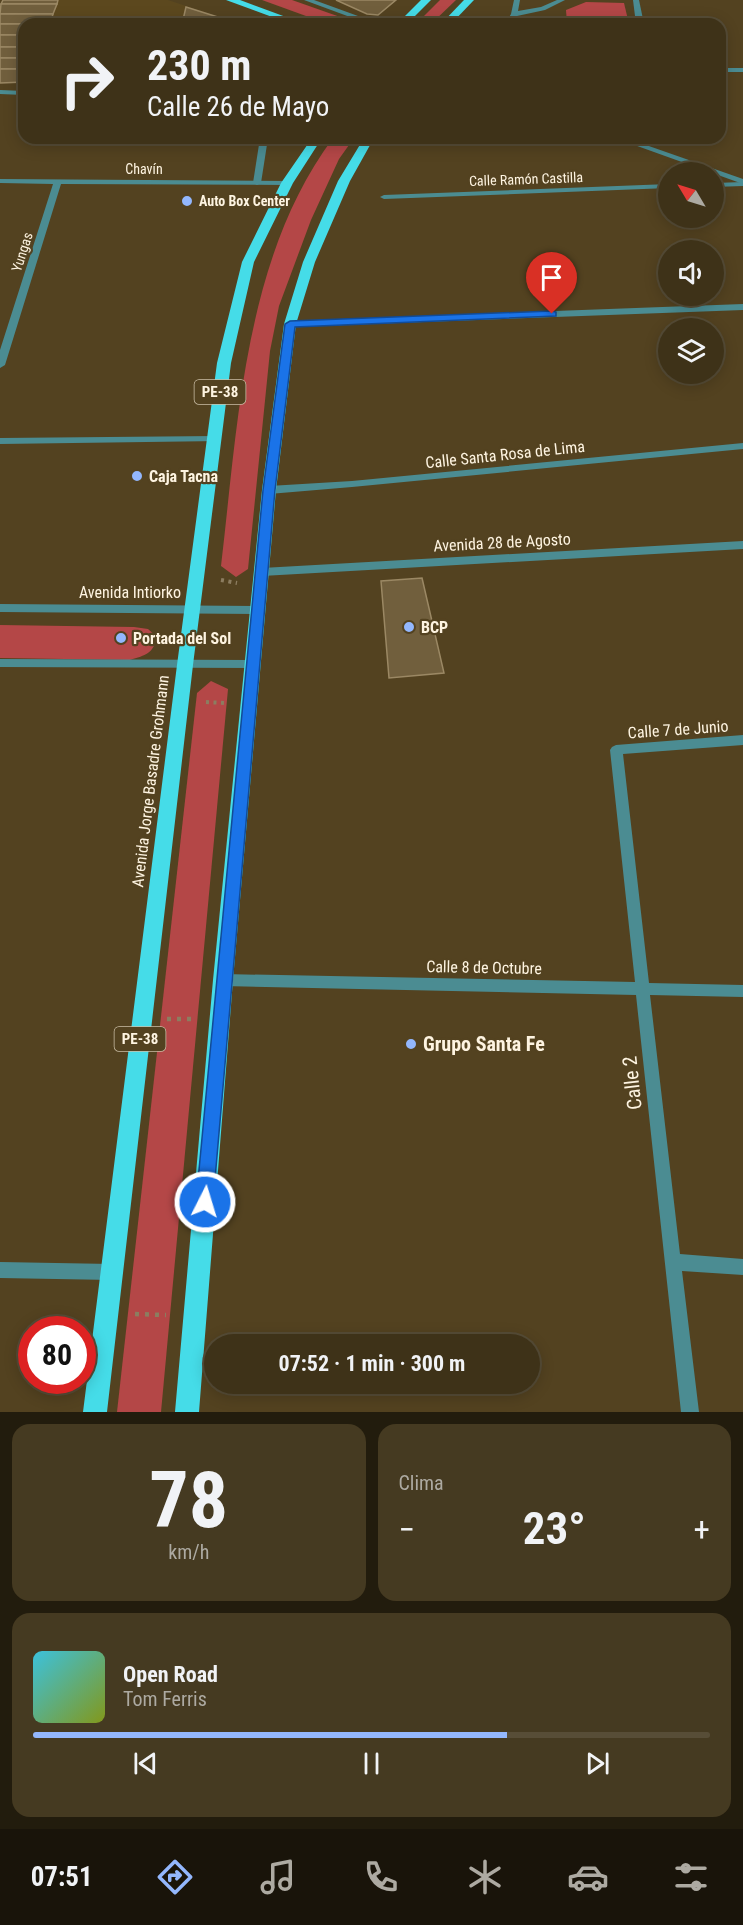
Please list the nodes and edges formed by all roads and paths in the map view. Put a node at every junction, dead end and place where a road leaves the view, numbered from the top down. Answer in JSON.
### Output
{"nodes":[{"id":1,"x":231,"y":0,"type":"edge"},
{"id":2,"x":307,"y":0,"type":"edge"},
{"id":3,"x":426,"y":0,"type":"edge"},
{"id":4,"x":469,"y":0,"type":"edge"},
{"id":5,"x":517,"y":0,"type":"edge"},
{"id":6,"x":562,"y":0,"type":"edge"},
{"id":7,"x":636,"y":0,"type":"edge"},
{"id":8,"x":514,"y":14,"type":"junction"},
{"id":9,"x":283,"y":18,"type":"edge"},
{"id":10,"x":359,"y":18,"type":"edge"},
{"id":11,"x":408,"y":18,"type":"edge"},
{"id":12,"x":452,"y":18,"type":"edge"},
{"id":13,"x":512,"y":18,"type":"edge"},
{"id":14,"x":639,"y":18,"type":"edge"},
{"id":15,"x":726,"y":70,"type":"edge"},
{"id":16,"x":743,"y":70,"type":"edge"},
{"id":17,"x":0,"y":92,"type":"edge"},
{"id":18,"x":18,"y":93,"type":"edge"},
{"id":19,"x":263,"y":144,"type":"edge"},
{"id":20,"x":313,"y":144,"type":"edge"},
{"id":21,"x":366,"y":144,"type":"edge"},
{"id":22,"x":636,"y":144,"type":"edge"},
{"id":23,"x":0,"y":181,"type":"edge"},
{"id":24,"x":58,"y":182,"type":"junction"},
{"id":25,"x":257,"y":183,"type":"junction"},
{"id":26,"x":287,"y":183,"type":"junction"},
{"id":27,"x":743,"y":183,"type":"edge"},
{"id":28,"x":724,"y":184,"type":"edge"},
{"id":29,"x":658,"y":186,"type":"edge"},
{"id":30,"x":384,"y":197,"type":"dead end"},
{"id":31,"x":743,"y":307,"type":"edge"},
{"id":32,"x":290,"y":324,"type":"junction"},
{"id":33,"x":0,"y":365,"type":"edge"},
{"id":34,"x":216,"y":439,"type":"junction"},
{"id":35,"x":0,"y":441,"type":"edge"},
{"id":36,"x":743,"y":446,"type":"edge"},
{"id":37,"x":269,"y":490,"type":"junction"},
{"id":38,"x":743,"y":544,"type":"edge"},
{"id":39,"x":262,"y":572,"type":"junction"},
{"id":40,"x":196,"y":576,"type":"junction"},
{"id":41,"x":261,"y":587,"type":"junction"},
{"id":42,"x":0,"y":608,"type":"edge"},
{"id":43,"x":192,"y":609,"type":"junction"},
{"id":44,"x":259,"y":610,"type":"junction"},
{"id":45,"x":0,"y":663,"type":"edge"},
{"id":46,"x":253,"y":664,"type":"junction"},
{"id":47,"x":185,"y":665,"type":"junction"},
{"id":48,"x":181,"y":702,"type":"junction"},
{"id":49,"x":250,"y":703,"type":"junction"},
{"id":50,"x":743,"y":741,"type":"edge"},
{"id":51,"x":616,"y":750,"type":"joint"},
{"id":52,"x":224,"y":980,"type":"junction"},
{"id":53,"x":643,"y":988,"type":"junction"},
{"id":54,"x":743,"y":991,"type":"edge"},
{"id":55,"x":143,"y":1018,"type":"junction"},
{"id":56,"x":220,"y":1019,"type":"junction"},
{"id":57,"x":673,"y":1262,"type":"junction"},
{"id":58,"x":743,"y":1267,"type":"edge"},
{"id":59,"x":0,"y":1270,"type":"edge"},
{"id":60,"x":112,"y":1272,"type":"junction"},
{"id":61,"x":107,"y":1313,"type":"junction"},
{"id":62,"x":195,"y":1316,"type":"junction"},
{"id":63,"x":95,"y":1412,"type":"edge"},
{"id":64,"x":186,"y":1412,"type":"edge"},
{"id":65,"x":690,"y":1412,"type":"edge"}],
"edges":[{"from":1,"to":9,"type":"highway"},
{"from":2,"to":10,"type":"street"},
{"from":3,"to":11,"type":"highway"},
{"from":4,"to":12,"type":"highway"},
{"from":5,"to":8,"type":"street"},
{"from":6,"to":8,"type":"street"},
{"from":7,"to":14,"type":"street"},
{"from":8,"to":13,"type":"street"},
{"from":15,"to":16,"type":"street"},
{"from":17,"to":18,"type":"street"},
{"from":19,"to":25,"type":"street"},
{"from":20,"to":26,"type":"highway","name":"Avenida Jorge Basadre Grohmann","number":"PE-38"},
{"from":21,"to":32,"type":"highway"},
{"from":22,"to":27,"type":"street"},
{"from":23,"to":24,"type":"street","name":"Chavín"},
{"from":24,"to":25,"type":"street","name":"Chavín"},
{"from":24,"to":33,"type":"street","name":"Yungas"},
{"from":25,"to":26,"type":"street","name":"Chavín"},
{"from":26,"to":34,"type":"highway","name":"Avenida Jorge Basadre Grohmann","number":"PE-38"},
{"from":27,"to":28,"type":"street"},
{"from":29,"to":30,"type":"street","name":"Calle Ramón Castilla"},
{"from":31,"to":32,"type":"street"},
{"from":32,"to":37,"type":"highway"},
{"from":34,"to":35,"type":"street"},
{"from":34,"to":40,"type":"highway","name":"Avenida Jorge Basadre Grohmann","number":"PE-38"},
{"from":36,"to":37,"type":"street","name":"Calle Santa Rosa de Lima"},
{"from":37,"to":39,"type":"highway"},
{"from":38,"to":39,"type":"street","name":"Avenida 28 de Agosto"},
{"from":39,"to":41,"type":"highway"},
{"from":40,"to":41,"type":"path"},
{"from":40,"to":43,"type":"highway","name":"Avenida Jorge Basadre Grohmann","number":"PE-38"},
{"from":41,"to":44,"type":"highway"},
{"from":42,"to":43,"type":"street","name":"Avenida Intiorko"},
{"from":43,"to":44,"type":"street","name":"Avenida Intiorko"},
{"from":43,"to":47,"type":"highway","name":"Avenida Jorge Basadre Grohmann","number":"PE-38"},
{"from":44,"to":46,"type":"highway"},
{"from":45,"to":47,"type":"street"},
{"from":46,"to":47,"type":"street"},
{"from":46,"to":49,"type":"highway"},
{"from":47,"to":48,"type":"highway","name":"Avenida Jorge Basadre Grohmann","number":"PE-38"},
{"from":48,"to":49,"type":"path"},
{"from":48,"to":55,"type":"highway","name":"Avenida Jorge Basadre Grohmann","number":"PE-38"},
{"from":49,"to":52,"type":"highway"},
{"from":50,"to":51,"type":"street","name":"Calle 7 de Junio"},
{"from":51,"to":53,"type":"street","name":"Calle 2"},
{"from":52,"to":53,"type":"street","name":"Calle 8 de Octubre"},
{"from":52,"to":56,"type":"highway"},
{"from":53,"to":54,"type":"street","name":"Calle 8 de Octubre"},
{"from":53,"to":57,"type":"street","name":"Calle 2"},
{"from":55,"to":56,"type":"path"},
{"from":55,"to":60,"type":"highway","name":"Avenida Jorge Basadre Grohmann","number":"PE-38"},
{"from":56,"to":62,"type":"highway"},
{"from":57,"to":58,"type":"street"},
{"from":57,"to":65,"type":"street","name":"Calle 2"},
{"from":59,"to":60,"type":"street"},
{"from":60,"to":61,"type":"highway","name":"Avenida Jorge Basadre Grohmann","number":"PE-38"},
{"from":61,"to":62,"type":"path"},
{"from":61,"to":63,"type":"highway","name":"Avenida Jorge Basadre Grohmann","number":"PE-38"},
{"from":62,"to":64,"type":"highway"}]}
